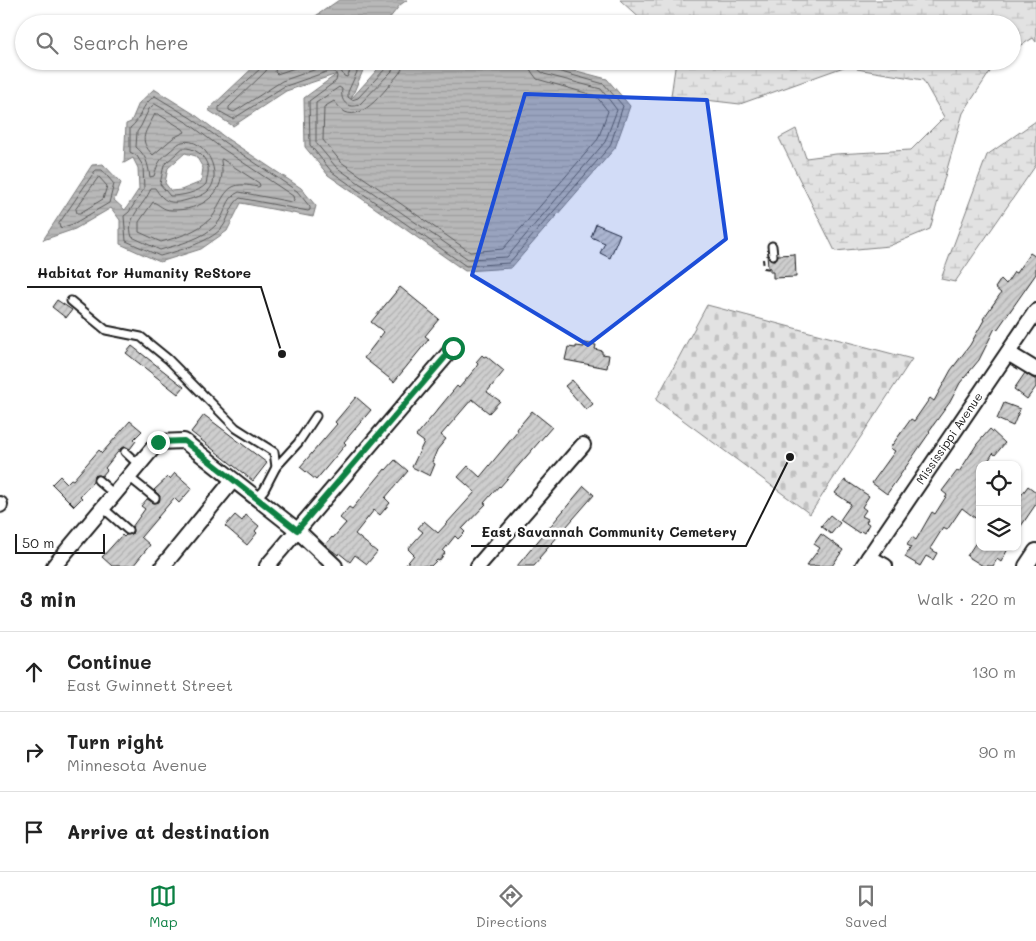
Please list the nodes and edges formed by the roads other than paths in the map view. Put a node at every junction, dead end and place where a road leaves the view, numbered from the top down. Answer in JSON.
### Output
{"nodes":[{"id":1,"x":772,"y":246,"type":"dead end"},
{"id":2,"x":773,"y":255,"type":"dead end"},
{"id":3,"x":71,"y":301,"type":"dead end"},
{"id":4,"x":1036,"y":311,"type":"edge"},
{"id":5,"x":453,"y":348,"type":"dead end"},
{"id":6,"x":1008,"y":353,"type":"junction"},
{"id":7,"x":1036,"y":370,"type":"edge"},
{"id":8,"x":316,"y":416,"type":"dead end"},
{"id":9,"x":583,"y":445,"type":"dead end"},
{"id":10,"x":125,"y":452,"type":"dead end"},
{"id":11,"x":139,"y":465,"type":"junction"},
{"id":12,"x":276,"y":467,"type":"junction"},
{"id":13,"x":129,"y":477,"type":"junction"},
{"id":14,"x":98,"y":480,"type":"dead end"},
{"id":15,"x":234,"y":480,"type":"junction"},
{"id":16,"x":114,"y":494,"type":"junction"},
{"id":17,"x":155,"y":498,"type":"dead end"},
{"id":18,"x":257,"y":498,"type":"junction"},
{"id":19,"x":103,"y":508,"type":"junction"},
{"id":20,"x":128,"y":530,"type":"dead end"},
{"id":21,"x":297,"y":530,"type":"junction"},
{"id":22,"x":1036,"y":551,"type":"edge"},
{"id":23,"x":866,"y":561,"type":"edge"},
{"id":24,"x":54,"y":566,"type":"edge"},
{"id":25,"x":163,"y":566,"type":"edge"},
{"id":26,"x":267,"y":566,"type":"edge"},
{"id":27,"x":335,"y":566,"type":"edge"},
{"id":28,"x":478,"y":566,"type":"edge"},
{"id":29,"x":885,"y":566,"type":"edge"},
{"id":30,"x":1026,"y":566,"type":"edge"}],
"edges":[{"from":1,"to":2,"type":"lane"},
{"from":3,"to":12,"type":"lane"},
{"from":4,"to":6,"type":"street","name":"Mississippi Avenue"},
{"from":5,"to":21,"type":"street"},
{"from":6,"to":7,"type":"street"},
{"from":6,"to":23,"type":"street","name":"Mississippi Avenue"},
{"from":8,"to":12,"type":"lane"},
{"from":9,"to":28,"type":"street"},
{"from":10,"to":11,"type":"lane"},
{"from":11,"to":13,"type":"street"},
{"from":11,"to":15,"type":"street"},
{"from":12,"to":18,"type":"lane"},
{"from":13,"to":16,"type":"street"},
{"from":13,"to":17,"type":"lane"},
{"from":14,"to":16,"type":"lane"},
{"from":15,"to":18,"type":"street"},
{"from":15,"to":25,"type":"street"},
{"from":16,"to":19,"type":"street"},
{"from":18,"to":21,"type":"street"},
{"from":19,"to":20,"type":"lane"},
{"from":19,"to":24,"type":"street"},
{"from":21,"to":26,"type":"street"},
{"from":21,"to":27,"type":"street"},
{"from":22,"to":30,"type":"street"},
{"from":23,"to":29,"type":"street"}]}
